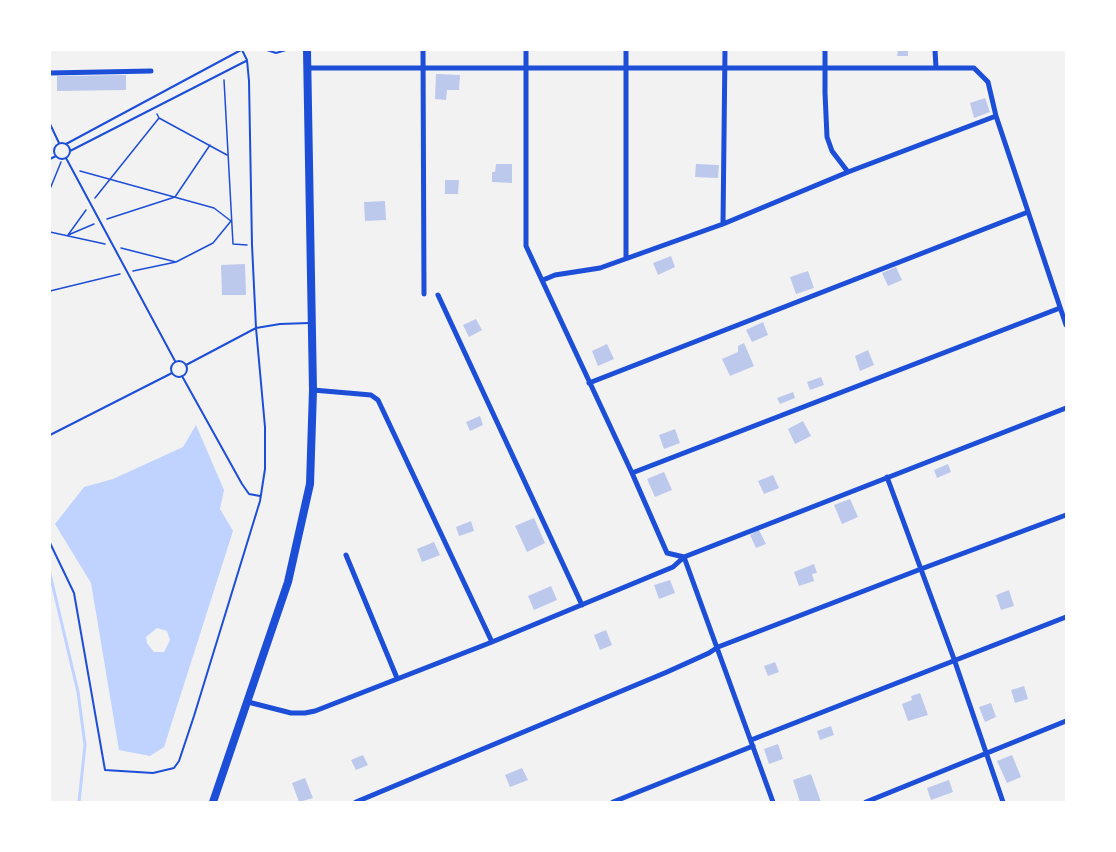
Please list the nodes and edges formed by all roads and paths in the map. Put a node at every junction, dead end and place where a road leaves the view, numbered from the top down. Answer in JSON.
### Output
{"nodes":[{"id":1,"x":242,"y":50,"type":"edge"},
{"id":2,"x":267,"y":50,"type":"edge"},
{"id":3,"x":286,"y":50,"type":"edge"},
{"id":4,"x":307,"y":50,"type":"edge"},
{"id":5,"x":423,"y":50,"type":"edge"},
{"id":6,"x":526,"y":50,"type":"edge"},
{"id":7,"x":626,"y":50,"type":"edge"},
{"id":8,"x":725,"y":50,"type":"edge"},
{"id":9,"x":825,"y":50,"type":"edge"},
{"id":10,"x":935,"y":50,"type":"edge"},
{"id":11,"x":247,"y":60,"type":"junction"},
{"id":12,"x":307,"y":68,"type":"junction"},
{"id":13,"x":423,"y":68,"type":"junction"},
{"id":14,"x":526,"y":68,"type":"junction"},
{"id":15,"x":626,"y":68,"type":"junction"},
{"id":16,"x":936,"y":68,"type":"junction"},
{"id":17,"x":725,"y":69,"type":"junction"},
{"id":18,"x":825,"y":70,"type":"junction"},
{"id":19,"x":151,"y":71,"type":"dead end"},
{"id":20,"x":50,"y":73,"type":"edge"},
{"id":21,"x":223,"y":73,"type":"junction"},
{"id":22,"x":154,"y":108,"type":"junction"},
{"id":23,"x":996,"y":116,"type":"junction"},
{"id":24,"x":159,"y":118,"type":"junction"},
{"id":25,"x":50,"y":123,"type":"edge"},
{"id":26,"x":59,"y":143,"type":"junction"},
{"id":27,"x":66,"y":144,"type":"junction"},
{"id":28,"x":50,"y":145,"type":"edge"},
{"id":29,"x":210,"y":146,"type":"junction"},
{"id":30,"x":55,"y":147,"type":"junction"},
{"id":31,"x":70,"y":152,"type":"junction"},
{"id":32,"x":227,"y":155,"type":"junction"},
{"id":33,"x":56,"y":156,"type":"junction"},
{"id":34,"x":64,"y":158,"type":"junction"},
{"id":35,"x":50,"y":159,"type":"edge"},
{"id":36,"x":71,"y":168,"type":"junction"},
{"id":37,"x":848,"y":172,"type":"junction"},
{"id":38,"x":107,"y":180,"type":"junction"},
{"id":39,"x":50,"y":189,"type":"edge"},
{"id":40,"x":175,"y":197,"type":"junction"},
{"id":41,"x":91,"y":204,"type":"junction"},
{"id":42,"x":1028,"y":212,"type":"junction"},
{"id":43,"x":100,"y":221,"type":"junction"},
{"id":44,"x":231,"y":221,"type":"junction"},
{"id":45,"x":723,"y":224,"type":"junction"},
{"id":46,"x":50,"y":232,"type":"edge"},
{"id":47,"x":68,"y":236,"type":"junction"},
{"id":48,"x":252,"y":245,"type":"junction"},
{"id":49,"x":113,"y":246,"type":"junction"},
{"id":50,"x":626,"y":258,"type":"junction"},
{"id":51,"x":176,"y":262,"type":"junction"},
{"id":52,"x":126,"y":272,"type":"junction"},
{"id":53,"x":543,"y":280,"type":"junction"},
{"id":54,"x":50,"y":291,"type":"edge"},
{"id":55,"x":424,"y":294,"type":"dead end"},
{"id":56,"x":438,"y":295,"type":"dead end"},
{"id":57,"x":1060,"y":308,"type":"junction"},
{"id":58,"x":312,"y":323,"type":"junction"},
{"id":59,"x":1066,"y":325,"type":"edge"},
{"id":60,"x":256,"y":328,"type":"junction"},
{"id":61,"x":175,"y":361,"type":"junction"},
{"id":62,"x":186,"y":365,"type":"junction"},
{"id":63,"x":172,"y":373,"type":"junction"},
{"id":64,"x":182,"y":376,"type":"junction"},
{"id":65,"x":589,"y":383,"type":"junction"},
{"id":66,"x":313,"y":390,"type":"junction"},
{"id":67,"x":1066,"y":408,"type":"edge"},
{"id":68,"x":50,"y":435,"type":"edge"},
{"id":69,"x":632,"y":473,"type":"junction"},
{"id":70,"x":887,"y":477,"type":"junction"},
{"id":71,"x":261,"y":497,"type":"junction"},
{"id":72,"x":1066,"y":515,"type":"edge"},
{"id":73,"x":50,"y":543,"type":"edge"},
{"id":74,"x":346,"y":555,"type":"dead end"},
{"id":75,"x":684,"y":557,"type":"junction"},
{"id":76,"x":921,"y":569,"type":"junction"},
{"id":77,"x":582,"y":605,"type":"junction"},
{"id":78,"x":1066,"y":617,"type":"edge"},
{"id":79,"x":492,"y":642,"type":"junction"},
{"id":80,"x":718,"y":647,"type":"junction"},
{"id":81,"x":954,"y":660,"type":"junction"},
{"id":82,"x":397,"y":678,"type":"junction"},
{"id":83,"x":248,"y":702,"type":"junction"},
{"id":84,"x":1066,"y":721,"type":"edge"},
{"id":85,"x":752,"y":743,"type":"junction"},
{"id":86,"x":987,"y":753,"type":"junction"},
{"id":87,"x":213,"y":802,"type":"edge"},
{"id":88,"x":356,"y":802,"type":"edge"},
{"id":89,"x":613,"y":802,"type":"edge"},
{"id":90,"x":773,"y":802,"type":"edge"},
{"id":91,"x":866,"y":802,"type":"edge"},
{"id":92,"x":1003,"y":802,"type":"edge"}],
"edges":[{"from":1,"to":11,"type":"lane"},
{"from":1,"to":27,"type":"lane"},
{"from":2,"to":3,"type":"lane"},
{"from":4,"to":12,"type":"main road"},
{"from":5,"to":13,"type":"street"},
{"from":6,"to":14,"type":"street"},
{"from":7,"to":15,"type":"street"},
{"from":8,"to":17,"type":"street"},
{"from":9,"to":18,"type":"street"},
{"from":10,"to":16,"type":"street"},
{"from":11,"to":21,"type":"lane"},
{"from":11,"to":48,"type":"lane"},
{"from":12,"to":13,"type":"street"},
{"from":12,"to":58,"type":"main road"},
{"from":13,"to":14,"type":"street"},
{"from":13,"to":55,"type":"street"},
{"from":14,"to":15,"type":"street"},
{"from":14,"to":53,"type":"street"},
{"from":15,"to":17,"type":"street"},
{"from":15,"to":50,"type":"street"},
{"from":16,"to":18,"type":"street"},
{"from":16,"to":23,"type":"street"},
{"from":17,"to":18,"type":"street"},
{"from":17,"to":45,"type":"street"},
{"from":18,"to":37,"type":"street"},
{"from":19,"to":20,"type":"street"},
{"from":21,"to":22,"type":"lane"},
{"from":21,"to":32,"type":"path"},
{"from":22,"to":24,"type":"path"},
{"from":22,"to":31,"type":"lane"},
{"from":23,"to":37,"type":"street"},
{"from":23,"to":42,"type":"street"},
{"from":24,"to":29,"type":"path"},
{"from":24,"to":38,"type":"path"},
{"from":25,"to":26,"type":"lane"},
{"from":26,"to":27,"type":"lane"},
{"from":26,"to":30,"type":"lane"},
{"from":27,"to":31,"type":"lane"},
{"from":28,"to":30,"type":"lane"},
{"from":29,"to":32,"type":"path"},
{"from":29,"to":40,"type":"path"},
{"from":30,"to":33,"type":"lane"},
{"from":31,"to":34,"type":"lane"},
{"from":32,"to":44,"type":"path"},
{"from":33,"to":34,"type":"lane"},
{"from":33,"to":35,"type":"lane"},
{"from":34,"to":36,"type":"lane"},
{"from":34,"to":39,"type":"path"},
{"from":36,"to":38,"type":"path"},
{"from":36,"to":41,"type":"lane"},
{"from":37,"to":45,"type":"street"},
{"from":38,"to":40,"type":"path"},
{"from":38,"to":41,"type":"path"},
{"from":40,"to":43,"type":"path"},
{"from":40,"to":44,"type":"path"},
{"from":41,"to":43,"type":"lane"},
{"from":41,"to":47,"type":"path"},
{"from":42,"to":57,"type":"street"},
{"from":42,"to":65,"type":"street"},
{"from":43,"to":47,"type":"path"},
{"from":43,"to":49,"type":"lane"},
{"from":44,"to":48,"type":"path"},
{"from":44,"to":51,"type":"path"},
{"from":45,"to":50,"type":"street"},
{"from":46,"to":47,"type":"path"},
{"from":47,"to":49,"type":"path"},
{"from":48,"to":60,"type":"lane"},
{"from":49,"to":51,"type":"path"},
{"from":49,"to":52,"type":"lane"},
{"from":50,"to":53,"type":"street"},
{"from":51,"to":52,"type":"path"},
{"from":52,"to":54,"type":"path"},
{"from":52,"to":61,"type":"lane"},
{"from":53,"to":65,"type":"street"},
{"from":56,"to":77,"type":"street"},
{"from":57,"to":59,"type":"street"},
{"from":57,"to":69,"type":"street"},
{"from":58,"to":60,"type":"lane"},
{"from":58,"to":66,"type":"main road"},
{"from":60,"to":62,"type":"lane"},
{"from":60,"to":71,"type":"lane"},
{"from":61,"to":62,"type":"lane"},
{"from":61,"to":63,"type":"lane"},
{"from":62,"to":64,"type":"lane"},
{"from":63,"to":64,"type":"lane"},
{"from":63,"to":68,"type":"lane"},
{"from":64,"to":71,"type":"lane"},
{"from":65,"to":69,"type":"street"},
{"from":66,"to":79,"type":"street"},
{"from":66,"to":83,"type":"main road"},
{"from":67,"to":70,"type":"street"},
{"from":69,"to":75,"type":"street"},
{"from":70,"to":75,"type":"street"},
{"from":70,"to":76,"type":"street"},
{"from":71,"to":73,"type":"lane"},
{"from":72,"to":76,"type":"street"},
{"from":74,"to":82,"type":"street"},
{"from":75,"to":77,"type":"street"},
{"from":75,"to":80,"type":"street"},
{"from":76,"to":80,"type":"street"},
{"from":76,"to":81,"type":"street"},
{"from":77,"to":79,"type":"street"},
{"from":78,"to":81,"type":"street"},
{"from":79,"to":82,"type":"street"},
{"from":80,"to":85,"type":"street"},
{"from":80,"to":88,"type":"street"},
{"from":81,"to":85,"type":"street"},
{"from":81,"to":86,"type":"street"},
{"from":82,"to":83,"type":"street"},
{"from":83,"to":87,"type":"main road"},
{"from":84,"to":86,"type":"street"},
{"from":85,"to":89,"type":"street"},
{"from":85,"to":90,"type":"street"},
{"from":86,"to":91,"type":"street"},
{"from":86,"to":92,"type":"street"}]}
